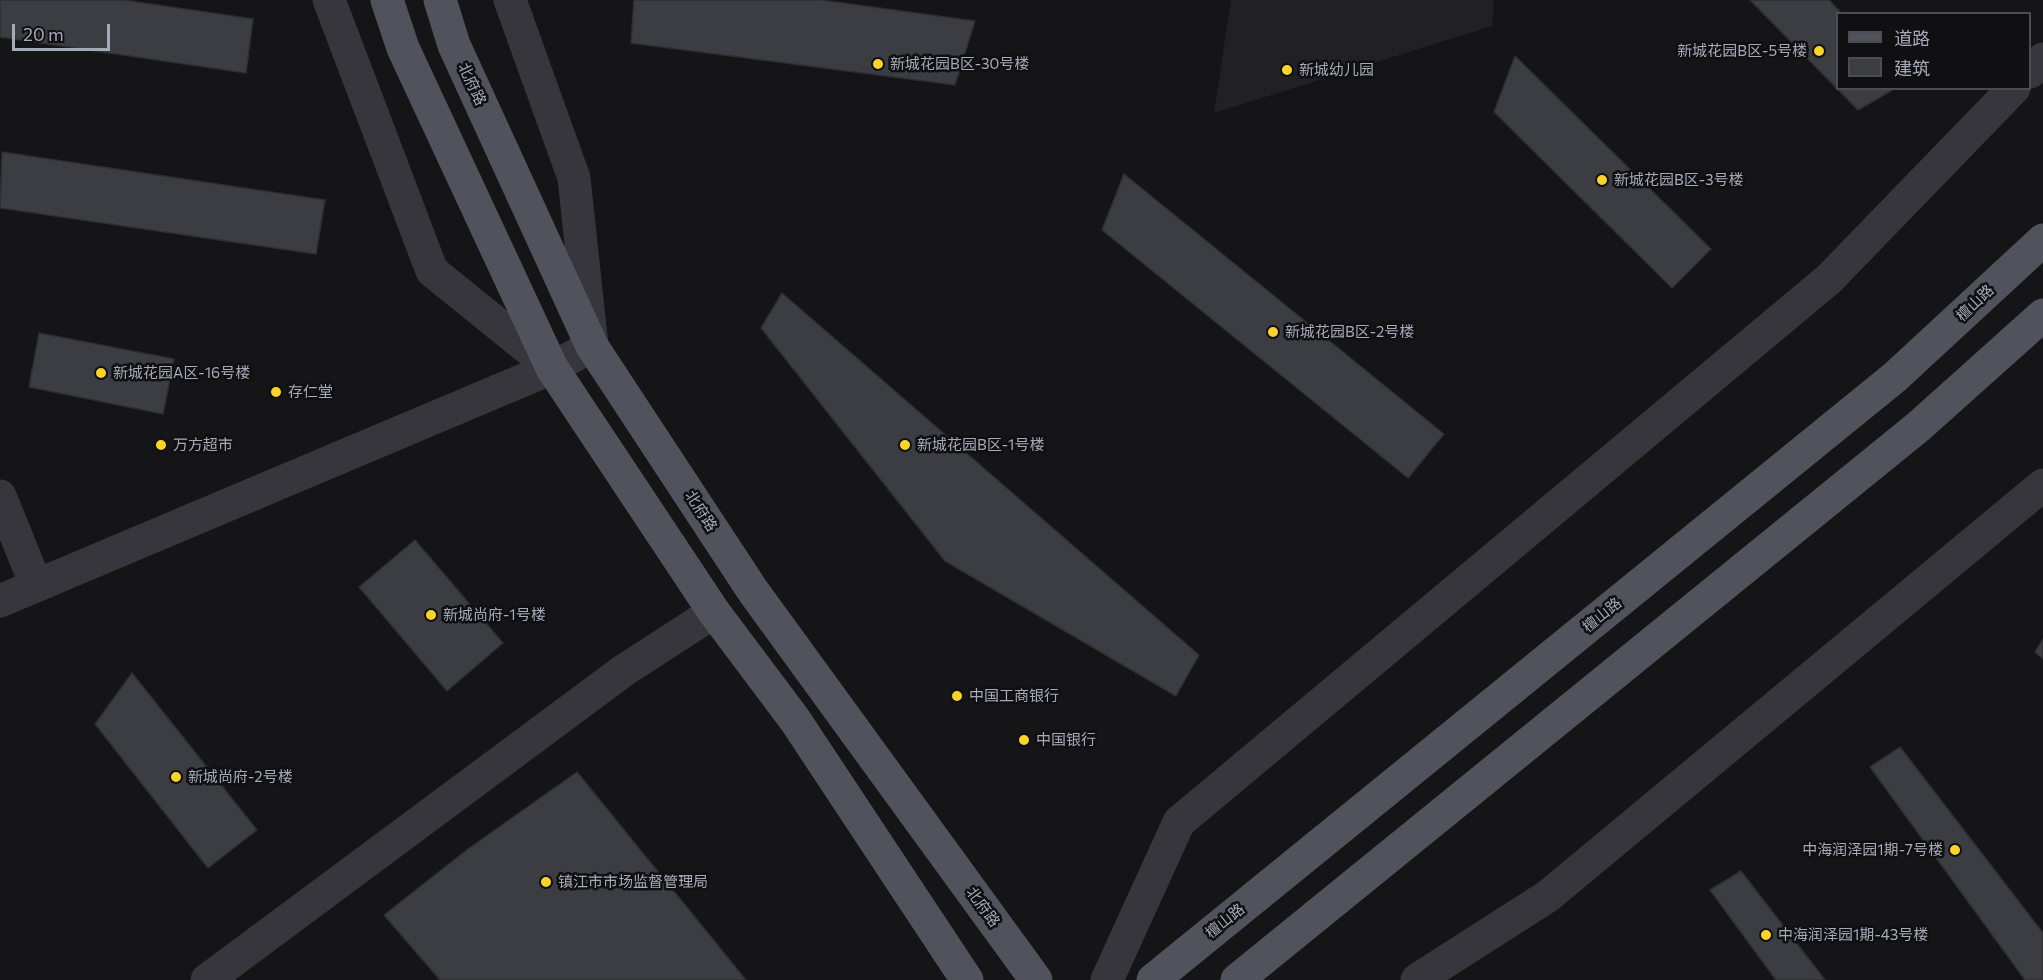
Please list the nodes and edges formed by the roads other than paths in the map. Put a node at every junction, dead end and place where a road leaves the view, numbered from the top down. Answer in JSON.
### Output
{"nodes":[{"id":1,"x":329,"y":0,"type":"edge"},
{"id":2,"x":387,"y":0,"type":"edge"},
{"id":3,"x":440,"y":0,"type":"edge"},
{"id":4,"x":510,"y":0,"type":"edge"},
{"id":5,"x":2043,"y":58,"type":"edge"},
{"id":6,"x":2031,"y":71,"type":"edge"},
{"id":7,"x":2012,"y":90,"type":"edge"},
{"id":8,"x":2043,"y":240,"type":"edge"},
{"id":9,"x":2043,"y":315,"type":"edge"},
{"id":10,"x":592,"y":346,"type":"junction"},
{"id":11,"x":552,"y":369,"type":"junction"},
{"id":12,"x":2043,"y":485,"type":"edge"},
{"id":13,"x":0,"y":496,"type":"edge"},
{"id":14,"x":36,"y":585,"type":"junction"},
{"id":15,"x":0,"y":601,"type":"edge"},
{"id":16,"x":714,"y":612,"type":"junction"},
{"id":17,"x":207,"y":980,"type":"edge"},
{"id":18,"x":967,"y":980,"type":"edge"},
{"id":19,"x":1035,"y":980,"type":"edge"},
{"id":20,"x":1107,"y":980,"type":"edge"},
{"id":21,"x":1153,"y":980,"type":"edge"},
{"id":22,"x":1237,"y":980,"type":"edge"},
{"id":23,"x":1417,"y":980,"type":"edge"}],
"edges":[{"from":1,"to":11,"type":"street"},
{"from":2,"to":11,"type":"main road"},
{"from":3,"to":10,"type":"main road","name":"北府路"},
{"from":4,"to":10,"type":"street"},
{"from":5,"to":6,"type":"street"},
{"from":7,"to":20,"type":"street"},
{"from":8,"to":21,"type":"main road","name":"檀山路"},
{"from":9,"to":22,"type":"main road"},
{"from":10,"to":11,"type":"street"},
{"from":10,"to":19,"type":"main road","name":"北府路"},
{"from":11,"to":14,"type":"street"},
{"from":11,"to":16,"type":"main road"},
{"from":12,"to":23,"type":"street"},
{"from":13,"to":14,"type":"street"},
{"from":14,"to":15,"type":"street"},
{"from":16,"to":17,"type":"street"},
{"from":16,"to":18,"type":"main road"}]}
